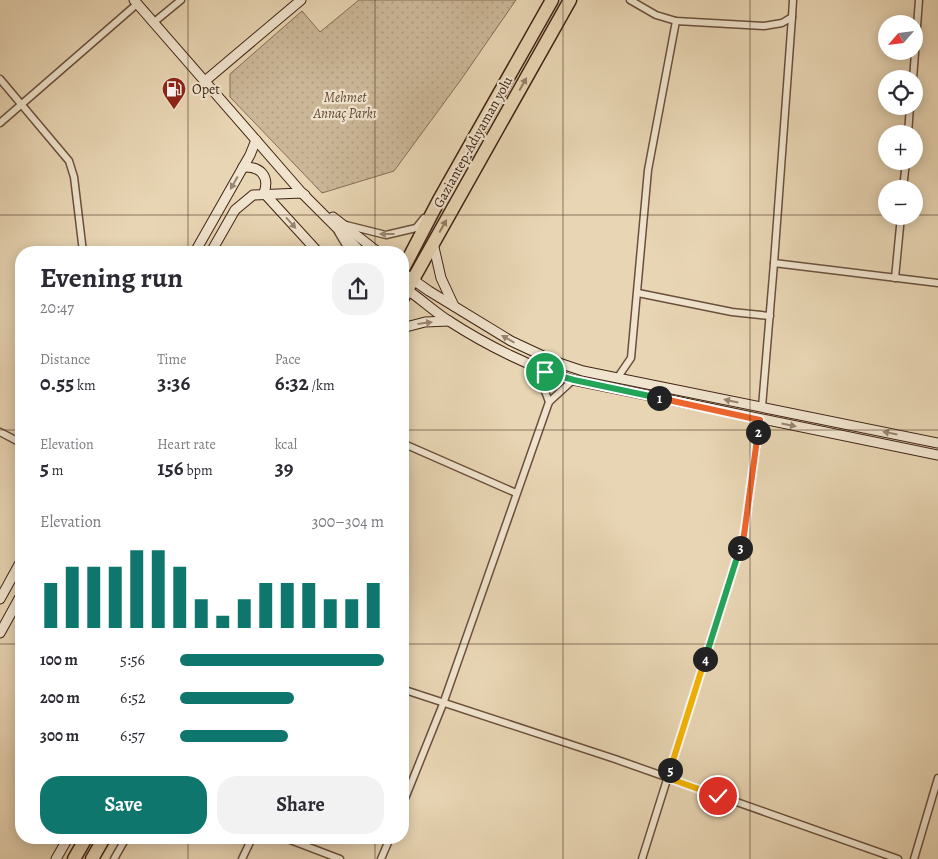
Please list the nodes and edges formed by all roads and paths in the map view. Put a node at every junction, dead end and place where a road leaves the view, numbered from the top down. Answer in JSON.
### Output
{"nodes":[{"id":1,"x":181,"y":0,"type":"edge"},
{"id":2,"x":301,"y":0,"type":"edge"},
{"id":3,"x":552,"y":0,"type":"edge"},
{"id":4,"x":570,"y":0,"type":"edge"},
{"id":5,"x":630,"y":0,"type":"edge"},
{"id":6,"x":793,"y":0,"type":"edge"},
{"id":7,"x":919,"y":0,"type":"edge"},
{"id":8,"x":136,"y":2,"type":"edge"},
{"id":9,"x":792,"y":16,"type":"junction"},
{"id":10,"x":676,"y":21,"type":"junction"},
{"id":11,"x":153,"y":23,"type":"junction"},
{"id":12,"x":914,"y":70,"type":"edge"},
{"id":13,"x":0,"y":79,"type":"edge"},
{"id":14,"x":205,"y":81,"type":"junction"},
{"id":15,"x":22,"y":104,"type":"junction"},
{"id":16,"x":0,"y":123,"type":"edge"},
{"id":17,"x":256,"y":140,"type":"junction"},
{"id":18,"x":243,"y":167,"type":"junction"},
{"id":19,"x":264,"y":193,"type":"junction"},
{"id":20,"x":302,"y":193,"type":"junction"},
{"id":21,"x":439,"y":200,"type":"junction"},
{"id":22,"x":332,"y":222,"type":"junction"},
{"id":23,"x":342,"y":224,"type":"junction"},
{"id":24,"x":900,"y":225,"type":"edge"},
{"id":25,"x":434,"y":243,"type":"junction"},
{"id":26,"x":82,"y":246,"type":"edge"},
{"id":27,"x":198,"y":246,"type":"edge"},
{"id":28,"x":215,"y":246,"type":"edge"},
{"id":29,"x":313,"y":246,"type":"edge"},
{"id":30,"x":346,"y":246,"type":"edge"},
{"id":31,"x":355,"y":246,"type":"edge"},
{"id":32,"x":370,"y":246,"type":"edge"},
{"id":33,"x":774,"y":263,"type":"junction"},
{"id":34,"x":409,"y":273,"type":"edge"},
{"id":35,"x":409,"y":277,"type":"edge"},
{"id":36,"x":896,"y":278,"type":"junction"},
{"id":37,"x":938,"y":283,"type":"edge"},
{"id":38,"x":409,"y":285,"type":"edge"},
{"id":39,"x":409,"y":286,"type":"edge"},
{"id":40,"x":638,"y":293,"type":"junction"},
{"id":41,"x":454,"y":306,"type":"junction"},
{"id":42,"x":770,"y":316,"type":"junction"},
{"id":43,"x":449,"y":321,"type":"junction"},
{"id":44,"x":409,"y":326,"type":"edge"},
{"id":45,"x":530,"y":364,"type":"junction"},
{"id":46,"x":618,"y":377,"type":"junction"},
{"id":47,"x":574,"y":380,"type":"junction"},
{"id":48,"x":548,"y":402,"type":"junction"},
{"id":49,"x":762,"y":408,"type":"junction"},
{"id":50,"x":760,"y":420,"type":"junction"},
{"id":51,"x":0,"y":432,"type":"edge"},
{"id":52,"x":15,"y":440,"type":"edge"},
{"id":53,"x":938,"y":443,"type":"edge"},
{"id":54,"x":409,"y":446,"type":"edge"},
{"id":55,"x":938,"y":455,"type":"edge"},
{"id":56,"x":516,"y":493,"type":"junction"},
{"id":57,"x":15,"y":572,"type":"edge"},
{"id":58,"x":10,"y":581,"type":"junction"},
{"id":59,"x":0,"y":584,"type":"edge"},
{"id":60,"x":0,"y":599,"type":"edge"},
{"id":61,"x":15,"y":606,"type":"edge"},
{"id":62,"x":0,"y":633,"type":"edge"},
{"id":63,"x":409,"y":692,"type":"edge"},
{"id":64,"x":443,"y":704,"type":"junction"},
{"id":65,"x":668,"y":778,"type":"junction"},
{"id":66,"x":938,"y":778,"type":"edge"},
{"id":67,"x":409,"y":789,"type":"edge"},
{"id":68,"x":65,"y":844,"type":"edge"},
{"id":69,"x":83,"y":844,"type":"edge"},
{"id":70,"x":101,"y":844,"type":"edge"},
{"id":71,"x":123,"y":844,"type":"edge"},
{"id":72,"x":249,"y":844,"type":"edge"},
{"id":73,"x":301,"y":844,"type":"edge"},
{"id":74,"x":387,"y":844,"type":"edge"},
{"id":75,"x":56,"y":859,"type":"edge"},
{"id":76,"x":74,"y":859,"type":"edge"},
{"id":77,"x":92,"y":859,"type":"edge"},
{"id":78,"x":114,"y":859,"type":"edge"},
{"id":79,"x":242,"y":859,"type":"edge"},
{"id":80,"x":340,"y":859,"type":"edge"},
{"id":81,"x":381,"y":859,"type":"edge"},
{"id":82,"x":642,"y":859,"type":"edge"},
{"id":83,"x":898,"y":859,"type":"edge"},
{"id":84,"x":914,"y":859,"type":"edge"}],
"edges":[{"from":1,"to":11,"type":"street"},
{"from":2,"to":14,"type":"street"},
{"from":3,"to":21,"type":"highway","name":"Gaziantep-Adıyaman yolu"},
{"from":25,"to":4,"type":"highway","name":"Gaziantep-Adıyaman yolu","one_way":true},
{"from":5,"to":10,"type":"street"},
{"from":6,"to":9,"type":"street"},
{"from":7,"to":12,"type":"street"},
{"from":8,"to":11,"type":"street"},
{"from":8,"to":15,"type":"street"},
{"from":9,"to":10,"type":"street"},
{"from":9,"to":33,"type":"street"},
{"from":10,"to":40,"type":"street"},
{"from":11,"to":14,"type":"street"},
{"from":13,"to":15,"type":"street"},
{"from":14,"to":17,"type":"street"},
{"from":15,"to":16,"type":"street"},
{"from":15,"to":26,"type":"street"},
{"from":17,"to":18,"type":"street"},
{"from":17,"to":20,"type":"street"},
{"from":18,"to":19,"type":"street"},
{"from":18,"to":27,"type":"street","one_way":true},
{"from":19,"to":20,"type":"street"},
{"from":19,"to":28,"type":"street"},
{"from":19,"to":29,"type":"street","one_way":true},
{"from":20,"to":22,"type":"street"},
{"from":20,"to":23,"type":"street"},
{"from":21,"to":23,"type":"street","one_way":true},
{"from":21,"to":34,"type":"highway","name":"Gaziantep-Adıyaman yolu"},
{"from":22,"to":30,"type":"street"},
{"from":22,"to":31,"type":"street"},
{"from":23,"to":32,"type":"street"},
{"from":24,"to":36,"type":"street"},
{"from":25,"to":35,"type":"highway","name":"Gaziantep-Adıyaman yolu"},
{"from":25,"to":41,"type":"street"},
{"from":33,"to":36,"type":"street"},
{"from":33,"to":42,"type":"street"},
{"from":36,"to":37,"type":"street"},
{"from":38,"to":41,"type":"street"},
{"from":39,"to":43,"type":"street"},
{"from":40,"to":42,"type":"street"},
{"from":40,"to":46,"type":"street"},
{"from":46,"to":41,"type":"street","one_way":true},
{"from":42,"to":49,"type":"street"},
{"from":44,"to":43,"type":"street","one_way":true},
{"from":43,"to":45,"type":"street"},
{"from":45,"to":47,"type":"street"},
{"from":45,"to":48,"type":"street"},
{"from":49,"to":46,"type":"street","one_way":true},
{"from":47,"to":48,"type":"street"},
{"from":47,"to":50,"type":"street"},
{"from":48,"to":56,"type":"street"},
{"from":53,"to":49,"type":"street","one_way":true},
{"from":50,"to":55,"type":"street","one_way":true},
{"from":50,"to":65,"type":"street"},
{"from":51,"to":52,"type":"street"},
{"from":54,"to":56,"type":"street"},
{"from":56,"to":64,"type":"street"},
{"from":57,"to":58,"type":"street"},
{"from":58,"to":59,"type":"street"},
{"from":58,"to":60,"type":"street"},
{"from":61,"to":62,"type":"street"},
{"from":63,"to":64,"type":"street"},
{"from":64,"to":65,"type":"street"},
{"from":64,"to":67,"type":"street"},
{"from":65,"to":82,"type":"street"},
{"from":65,"to":83,"type":"street"},
{"from":66,"to":84,"type":"street"},
{"from":68,"to":75,"type":"street"},
{"from":69,"to":76,"type":"highway"},
{"from":70,"to":77,"type":"highway"},
{"from":71,"to":78,"type":"street"},
{"from":72,"to":79,"type":"street"},
{"from":73,"to":80,"type":"street"},
{"from":74,"to":81,"type":"street"}]}
